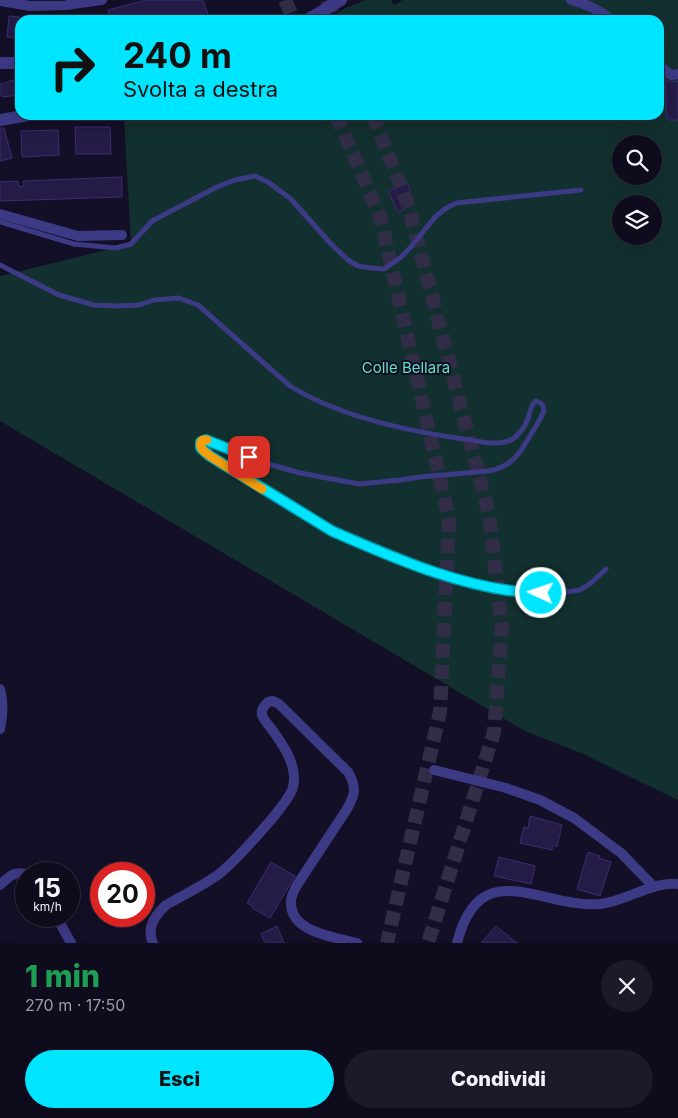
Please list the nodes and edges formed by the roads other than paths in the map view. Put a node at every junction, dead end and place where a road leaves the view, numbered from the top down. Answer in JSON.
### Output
{"nodes":[{"id":1,"x":102,"y":0,"type":"edge"},
{"id":2,"x":341,"y":0,"type":"edge"},
{"id":3,"x":571,"y":0,"type":"edge"},
{"id":4,"x":0,"y":1,"type":"edge"},
{"id":5,"x":316,"y":15,"type":"edge"},
{"id":6,"x":606,"y":15,"type":"edge"},
{"id":7,"x":0,"y":63,"type":"edge"},
{"id":8,"x":15,"y":63,"type":"edge"},
{"id":9,"x":664,"y":69,"type":"edge"},
{"id":10,"x":678,"y":74,"type":"edge"},
{"id":11,"x":15,"y":117,"type":"edge"},
{"id":12,"x":0,"y":120,"type":"edge"},
{"id":13,"x":581,"y":190,"type":"dead end"},
{"id":14,"x":0,"y":214,"type":"edge"},
{"id":15,"x":0,"y":222,"type":"edge"},
{"id":16,"x":122,"y":235,"type":"dead end"},
{"id":17,"x":0,"y":265,"type":"edge"},
{"id":18,"x":606,"y":569,"type":"dead end"},
{"id":19,"x":0,"y":689,"type":"edge"},
{"id":20,"x":0,"y":729,"type":"edge"},
{"id":21,"x":434,"y":770,"type":"dead end"},
{"id":22,"x":15,"y":873,"type":"edge"},
{"id":23,"x":678,"y":884,"type":"edge"},
{"id":24,"x":0,"y":886,"type":"edge"},
{"id":25,"x":654,"y":887,"type":"junction"},
{"id":26,"x":62,"y":927,"type":"edge"},
{"id":27,"x":71,"y":943,"type":"edge"},
{"id":28,"x":153,"y":943,"type":"edge"},
{"id":29,"x":357,"y":943,"type":"edge"},
{"id":30,"x":457,"y":943,"type":"edge"}],
"edges":[{"from":1,"to":4,"type":"street"},
{"from":2,"to":5,"type":"street"},
{"from":3,"to":6,"type":"street"},
{"from":7,"to":8,"type":"street"},
{"from":9,"to":10,"type":"street"},
{"from":11,"to":12,"type":"street"},
{"from":13,"to":15,"type":"lane"},
{"from":14,"to":16,"type":"street"},
{"from":17,"to":18,"type":"lane"},
{"from":19,"to":20,"type":"street"},
{"from":21,"to":25,"type":"street"},
{"from":22,"to":24,"type":"street"},
{"from":23,"to":25,"type":"street"},
{"from":25,"to":30,"type":"street"},
{"from":26,"to":27,"type":"street"},
{"from":28,"to":29,"type":"street"}]}
